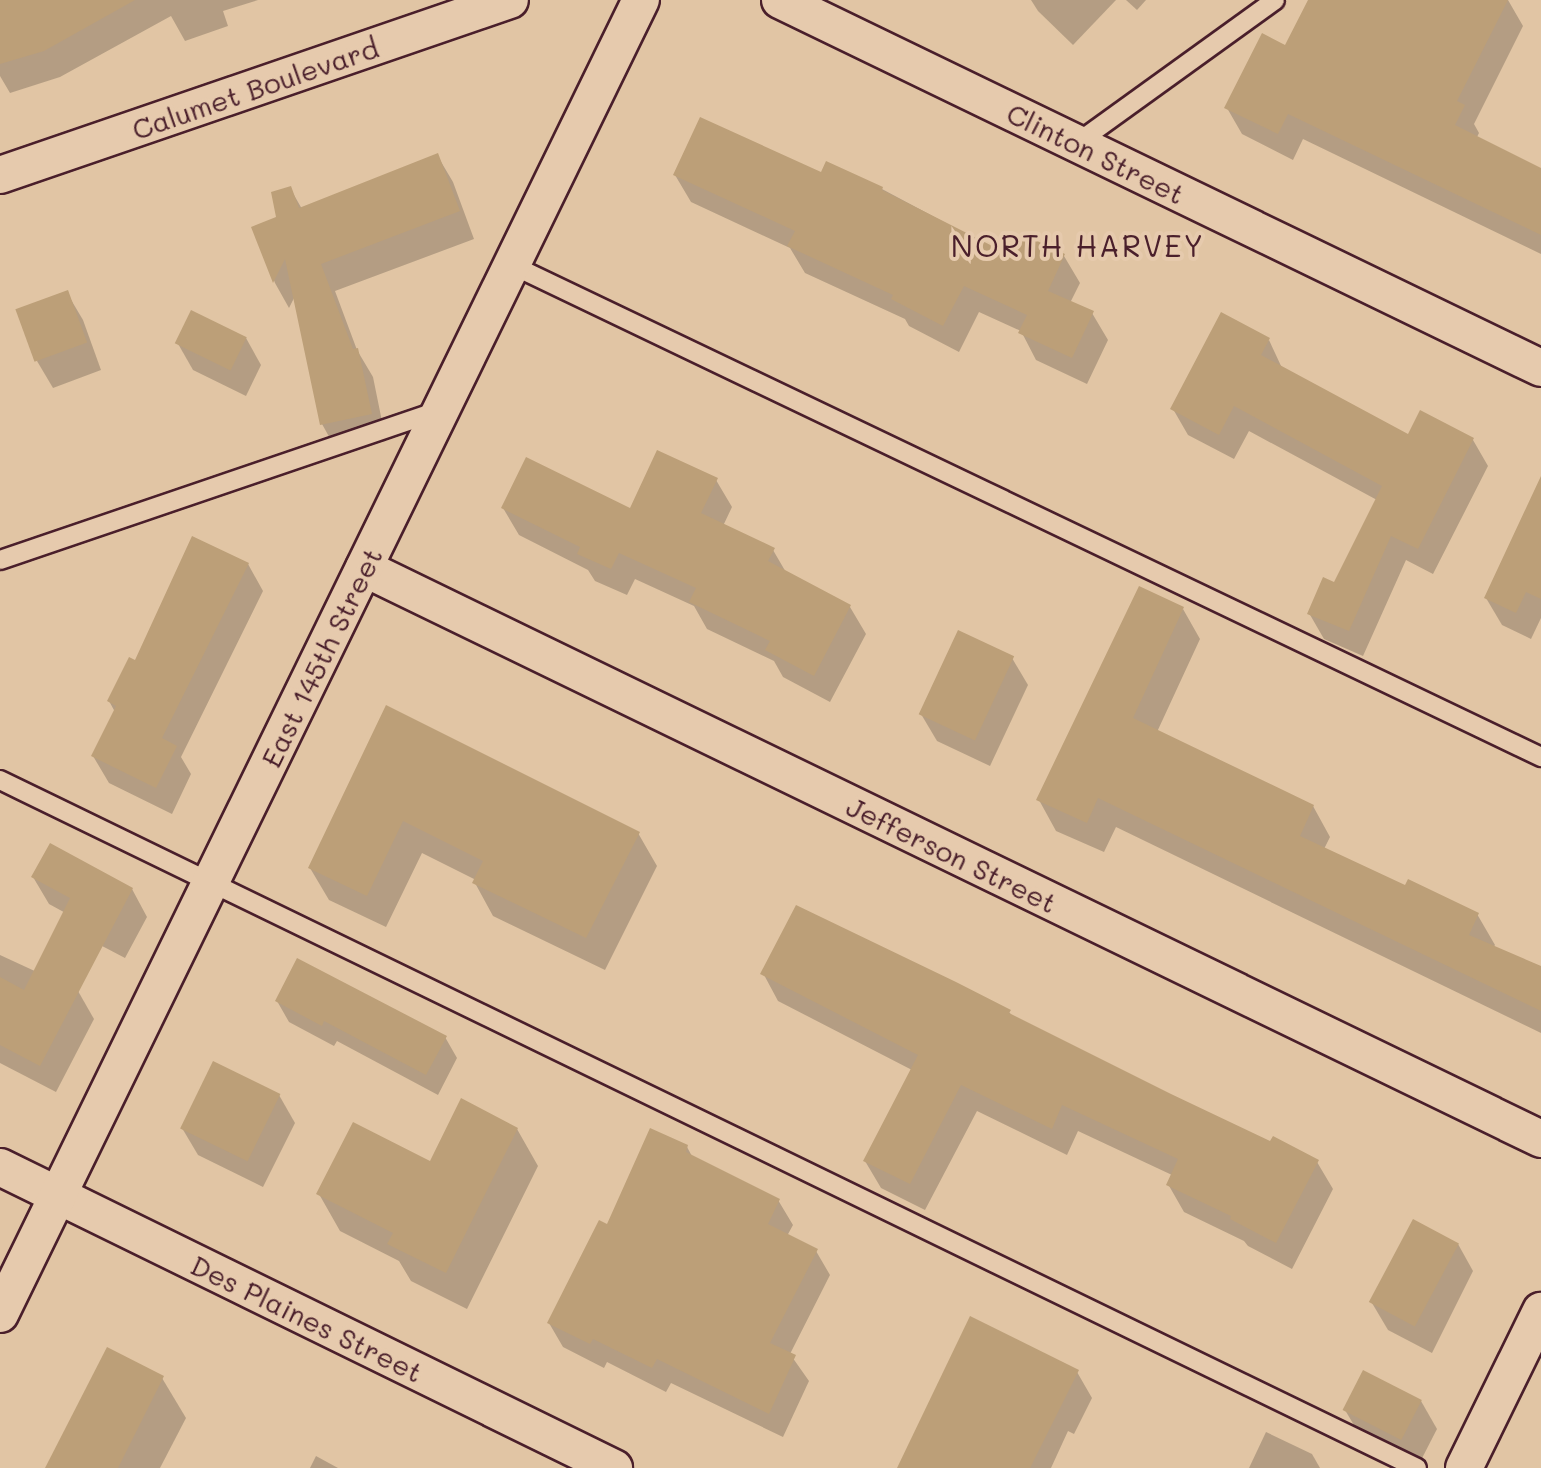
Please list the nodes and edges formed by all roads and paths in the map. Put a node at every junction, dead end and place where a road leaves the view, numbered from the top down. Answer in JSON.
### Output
{"nodes":[{"id":1,"x":510,"y":0,"type":"edge"},
{"id":2,"x":641,"y":0,"type":"edge"},
{"id":3,"x":780,"y":0,"type":"edge"},
{"id":4,"x":1275,"y":0,"type":"edge"},
{"id":5,"x":1077,"y":143,"type":"junction"},
{"id":6,"x":0,"y":175,"type":"edge"},
{"id":7,"x":512,"y":265,"type":"junction"},
{"id":8,"x":1541,"y":368,"type":"edge"},
{"id":9,"x":441,"y":410,"type":"junction"},
{"id":10,"x":0,"y":560,"type":"edge"},
{"id":11,"x":364,"y":568,"type":"junction"},
{"id":12,"x":1541,"y":757,"type":"edge"},
{"id":13,"x":0,"y":780,"type":"edge"},
{"id":14,"x":211,"y":882,"type":"junction"},
{"id":15,"x":1541,"y":1139,"type":"edge"},
{"id":16,"x":0,"y":1167,"type":"edge"},
{"id":17,"x":58,"y":1196,"type":"junction"},
{"id":18,"x":1541,"y":1311,"type":"edge"},
{"id":19,"x":0,"y":1314,"type":"edge"},
{"id":20,"x":614,"y":1468,"type":"edge"},
{"id":21,"x":1417,"y":1468,"type":"edge"},
{"id":22,"x":1464,"y":1468,"type":"edge"}],
"edges":[{"from":1,"to":6,"type":"street","name":"Calumet Boulevard"},
{"from":2,"to":7,"type":"street","name":"East 145th Street"},
{"from":3,"to":5,"type":"street","name":"Clinton Street"},
{"from":4,"to":5,"type":"lane"},
{"from":5,"to":8,"type":"street","name":"Clinton Street"},
{"from":7,"to":9,"type":"street","name":"East 145th Street"},
{"from":7,"to":12,"type":"lane"},
{"from":9,"to":10,"type":"lane"},
{"from":9,"to":11,"type":"street","name":"East 145th Street"},
{"from":11,"to":14,"type":"street","name":"East 145th Street"},
{"from":11,"to":15,"type":"street","name":"Jefferson Street"},
{"from":13,"to":14,"type":"lane"},
{"from":14,"to":17,"type":"street","name":"East 145th Street"},
{"from":14,"to":21,"type":"lane"},
{"from":16,"to":17,"type":"street","name":"Des Plaines Street"},
{"from":17,"to":19,"type":"street","name":"East 145th Street"},
{"from":17,"to":20,"type":"street","name":"Des Plaines Street"},
{"from":18,"to":22,"type":"street"}]}
